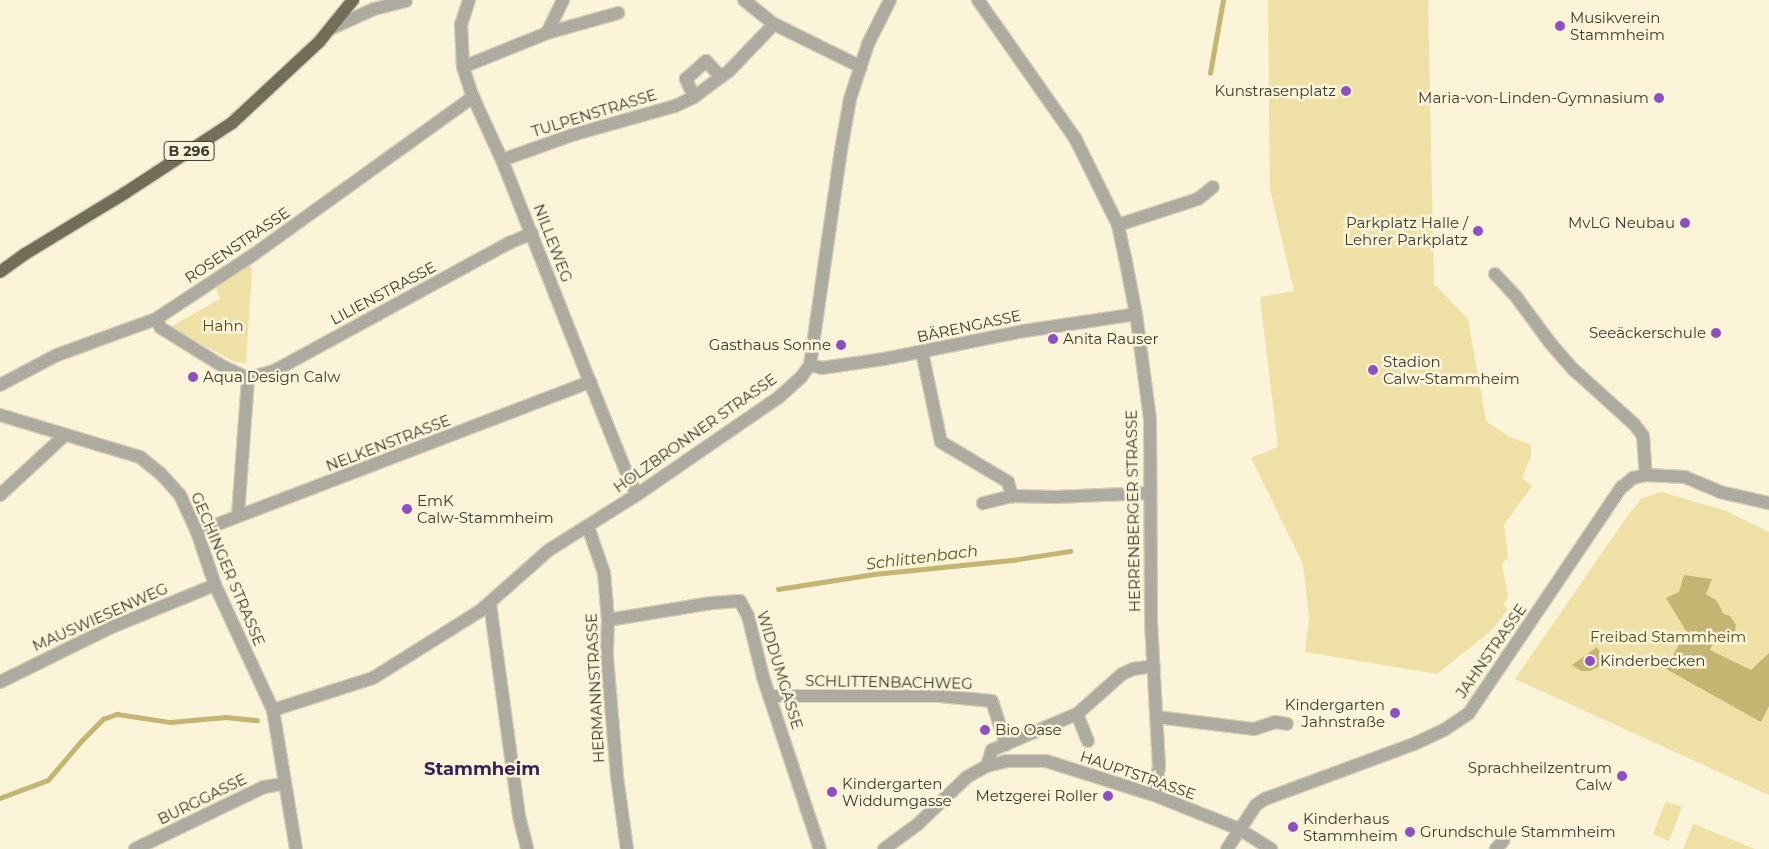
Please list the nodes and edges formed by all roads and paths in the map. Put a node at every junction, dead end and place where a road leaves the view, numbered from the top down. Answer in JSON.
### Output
{"nodes":[{"id":1,"x":353,"y":0,"type":"edge"},
{"id":2,"x":406,"y":0,"type":"edge"},
{"id":3,"x":469,"y":0,"type":"edge"},
{"id":4,"x":563,"y":0,"type":"edge"},
{"id":5,"x":744,"y":0,"type":"edge"},
{"id":6,"x":890,"y":0,"type":"edge"},
{"id":7,"x":978,"y":0,"type":"edge"},
{"id":8,"x":618,"y":12,"type":"dead end"},
{"id":9,"x":774,"y":24,"type":"junction"},
{"id":10,"x":332,"y":28,"type":"junction"},
{"id":11,"x":547,"y":33,"type":"junction"},
{"id":12,"x":463,"y":67,"type":"junction"},
{"id":13,"x":860,"y":67,"type":"junction"},
{"id":14,"x":721,"y":77,"type":"junction"},
{"id":15,"x":472,"y":97,"type":"junction"},
{"id":16,"x":694,"y":97,"type":"junction"},
{"id":17,"x":502,"y":160,"type":"junction"},
{"id":18,"x":1213,"y":187,"type":"dead end"},
{"id":19,"x":1118,"y":224,"type":"junction"},
{"id":20,"x":532,"y":233,"type":"junction"},
{"id":21,"x":0,"y":272,"type":"edge"},
{"id":22,"x":1495,"y":274,"type":"dead end"},
{"id":23,"x":1136,"y":314,"type":"junction"},
{"id":24,"x":156,"y":318,"type":"junction"},
{"id":25,"x":922,"y":352,"type":"junction"},
{"id":26,"x":810,"y":366,"type":"junction"},
{"id":27,"x":248,"y":378,"type":"junction"},
{"id":28,"x":590,"y":382,"type":"junction"},
{"id":29,"x":0,"y":385,"type":"edge"},
{"id":30,"x":0,"y":415,"type":"edge"},
{"id":31,"x":65,"y":435,"type":"junction"},
{"id":32,"x":1646,"y":475,"type":"junction"},
{"id":33,"x":1150,"y":493,"type":"junction"},
{"id":34,"x":638,"y":494,"type":"junction"},
{"id":35,"x":0,"y":495,"type":"edge"},
{"id":36,"x":1012,"y":496,"type":"junction"},
{"id":37,"x":983,"y":503,"type":"dead end"},
{"id":38,"x":1769,"y":503,"type":"edge"},
{"id":39,"x":238,"y":515,"type":"junction"},
{"id":40,"x":588,"y":526,"type":"junction"},
{"id":41,"x":197,"y":532,"type":"junction"},
{"id":42,"x":215,"y":585,"type":"junction"},
{"id":43,"x":490,"y":604,"type":"junction"},
{"id":44,"x":608,"y":620,"type":"junction"},
{"id":45,"x":1154,"y":666,"type":"junction"},
{"id":46,"x":0,"y":682,"type":"edge"},
{"id":47,"x":770,"y":696,"type":"junction"},
{"id":48,"x":273,"y":710,"type":"junction"},
{"id":49,"x":1077,"y":714,"type":"junction"},
{"id":50,"x":1156,"y":717,"type":"junction"},
{"id":51,"x":1287,"y":724,"type":"dead end"},
{"id":52,"x":1088,"y":741,"type":"dead end"},
{"id":53,"x":1006,"y":745,"type":"junction"},
{"id":54,"x":987,"y":766,"type":"junction"},
{"id":55,"x":284,"y":784,"type":"junction"},
{"id":56,"x":1154,"y":795,"type":"junction"},
{"id":57,"x":1239,"y":829,"type":"junction"},
{"id":58,"x":135,"y":849,"type":"edge"},
{"id":59,"x":296,"y":849,"type":"edge"},
{"id":60,"x":527,"y":849,"type":"edge"},
{"id":61,"x":627,"y":849,"type":"edge"},
{"id":62,"x":820,"y":849,"type":"edge"},
{"id":63,"x":884,"y":849,"type":"edge"},
{"id":64,"x":1227,"y":849,"type":"edge"},
{"id":65,"x":1271,"y":849,"type":"edge"}],
"edges":[{"from":1,"to":10,"type":"main road","number":"B 296"},
{"from":2,"to":10,"type":"street"},
{"from":3,"to":12,"type":"street","name":"NILLEWEG"},
{"from":4,"to":11,"type":"street"},
{"from":5,"to":9,"type":"street"},
{"from":6,"to":13,"type":"street"},
{"from":7,"to":19,"type":"street","name":"HERRENBERGER STRASSE"},
{"from":8,"to":11,"type":"street"},
{"from":9,"to":13,"type":"street"},
{"from":9,"to":14,"type":"street","name":"TULPENSTRASSE"},
{"from":10,"to":21,"type":"main road","number":"B 296"},
{"from":11,"to":12,"type":"street"},
{"from":12,"to":15,"type":"street","name":"NILLEWEG"},
{"from":13,"to":26,"type":"street"},
{"from":14,"to":16,"type":"street","name":"TULPENSTRASSE"},
{"from":14,"to":16,"type":"street"},
{"from":15,"to":17,"type":"street","name":"NILLEWEG"},
{"from":15,"to":24,"type":"street","name":"ROSENSTRASSE"},
{"from":16,"to":17,"type":"street","name":"TULPENSTRASSE"},
{"from":17,"to":20,"type":"street","name":"NILLEWEG"},
{"from":18,"to":19,"type":"street"},
{"from":19,"to":23,"type":"street","name":"HERRENBERGER STRASSE"},
{"from":20,"to":27,"type":"street","name":"LILIENSTRASSE"},
{"from":20,"to":28,"type":"street","name":"NILLEWEG"},
{"from":22,"to":32,"type":"street"},
{"from":23,"to":25,"type":"street","name":"BÄRENGASSE"},
{"from":23,"to":33,"type":"street","name":"HERRENBERGER STRASSE"},
{"from":24,"to":27,"type":"street"},
{"from":24,"to":29,"type":"street","name":"ROSENSTRASSE"},
{"from":25,"to":26,"type":"street","name":"BÄRENGASSE"},
{"from":25,"to":36,"type":"street"},
{"from":26,"to":34,"type":"street","name":"HOLZBRONNER STRASSE"},
{"from":27,"to":39,"type":"street"},
{"from":28,"to":34,"type":"street","name":"NILLEWEG"},
{"from":28,"to":39,"type":"street","name":"NELKENSTRASSE"},
{"from":30,"to":31,"type":"street","name":"GECHINGER STRASSE"},
{"from":31,"to":35,"type":"street"},
{"from":31,"to":41,"type":"street","name":"GECHINGER STRASSE"},
{"from":32,"to":38,"type":"street","name":"JAHNSTRASSE"},
{"from":32,"to":57,"type":"street","name":"JAHNSTRASSE"},
{"from":33,"to":36,"type":"street"},
{"from":33,"to":45,"type":"street","name":"HERRENBERGER STRASSE"},
{"from":34,"to":40,"type":"street","name":"HOLZBRONNER STRASSE"},
{"from":36,"to":37,"type":"street"},
{"from":39,"to":41,"type":"street","name":"NELKENSTRASSE"},
{"from":40,"to":43,"type":"street","name":"HOLZBRONNER STRASSE"},
{"from":40,"to":44,"type":"street","name":"HERMANNSTRASSE"},
{"from":41,"to":42,"type":"street","name":"GECHINGER STRASSE"},
{"from":42,"to":46,"type":"street","name":"MAUSWIESENWEG"},
{"from":42,"to":48,"type":"street","name":"GECHINGER STRASSE"},
{"from":43,"to":48,"type":"street","name":"HOLZBRONNER STRASSE"},
{"from":43,"to":60,"type":"street"},
{"from":44,"to":47,"type":"street","name":"WIDDUMGASSE"},
{"from":44,"to":61,"type":"street","name":"HERMANNSTRASSE"},
{"from":45,"to":49,"type":"street","name":"HAUPTSTRASSE"},
{"from":45,"to":50,"type":"street","name":"HERRENBERGER STRASSE"},
{"from":47,"to":53,"type":"street","name":"SCHLITTENBACHWEG"},
{"from":47,"to":62,"type":"street","name":"WIDDUMGASSE"},
{"from":48,"to":55,"type":"street","name":"GECHINGER STRASSE"},
{"from":49,"to":52,"type":"street","name":"HAUPTSTRASSE"},
{"from":49,"to":53,"type":"street","name":"HAUPTSTRASSE"},
{"from":50,"to":51,"type":"street"},
{"from":50,"to":56,"type":"street","name":"HERRENBERGER STRASSE"},
{"from":53,"to":54,"type":"street","name":"HAUPTSTRASSE"},
{"from":54,"to":56,"type":"street","name":"HAUPTSTRASSE"},
{"from":54,"to":63,"type":"street","name":"HAUPTSTRASSE"},
{"from":55,"to":58,"type":"street","name":"BURGGASSE"},
{"from":55,"to":59,"type":"street","name":"GECHINGER STRASSE"},
{"from":56,"to":57,"type":"street","name":"HAUPTSTRASSE"},
{"from":57,"to":64,"type":"street","name":"JAHNSTRASSE"},
{"from":57,"to":65,"type":"street","name":"HAUPTSTRASSE"}]}
